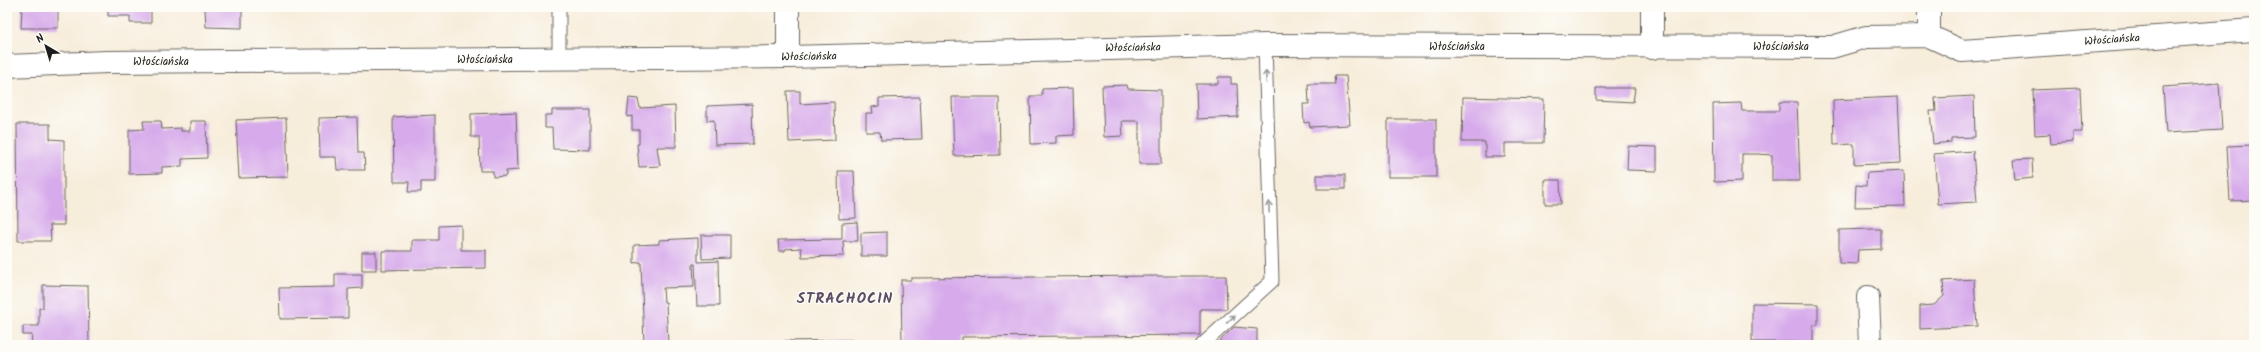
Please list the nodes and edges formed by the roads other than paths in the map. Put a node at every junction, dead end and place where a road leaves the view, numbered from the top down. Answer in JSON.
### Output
{"nodes":[{"id":1,"x":559,"y":7,"type":"edge"},
{"id":2,"x":788,"y":7,"type":"edge"},
{"id":3,"x":1652,"y":7,"type":"edge"},
{"id":4,"x":1929,"y":7,"type":"edge"},
{"id":5,"x":2254,"y":30,"type":"edge"},
{"id":6,"x":1929,"y":36,"type":"junction"},
{"id":7,"x":1265,"y":45,"type":"junction"},
{"id":8,"x":1652,"y":48,"type":"junction"},
{"id":9,"x":788,"y":58,"type":"junction"},
{"id":10,"x":558,"y":60,"type":"junction"},
{"id":11,"x":7,"y":66,"type":"edge"},
{"id":12,"x":1868,"y":297,"type":"dead end"},
{"id":13,"x":1202,"y":345,"type":"edge"},
{"id":14,"x":1870,"y":345,"type":"edge"}],
"edges":[{"from":1,"to":10,"type":"lane"},
{"from":2,"to":9,"type":"street"},
{"from":3,"to":8,"type":"street"},
{"from":4,"to":6,"type":"street"},
{"from":5,"to":6,"type":"street","name":"Włościańska"},
{"from":6,"to":8,"type":"street","name":"Włościańska"},
{"from":7,"to":8,"type":"street","name":"Włościańska"},
{"from":7,"to":9,"type":"street","name":"Włościańska"},
{"from":13,"to":7,"type":"lane","one_way":true},
{"from":9,"to":10,"type":"street","name":"Włościańska"},
{"from":10,"to":11,"type":"street","name":"Włościańska"},
{"from":12,"to":14,"type":"street"}]}
